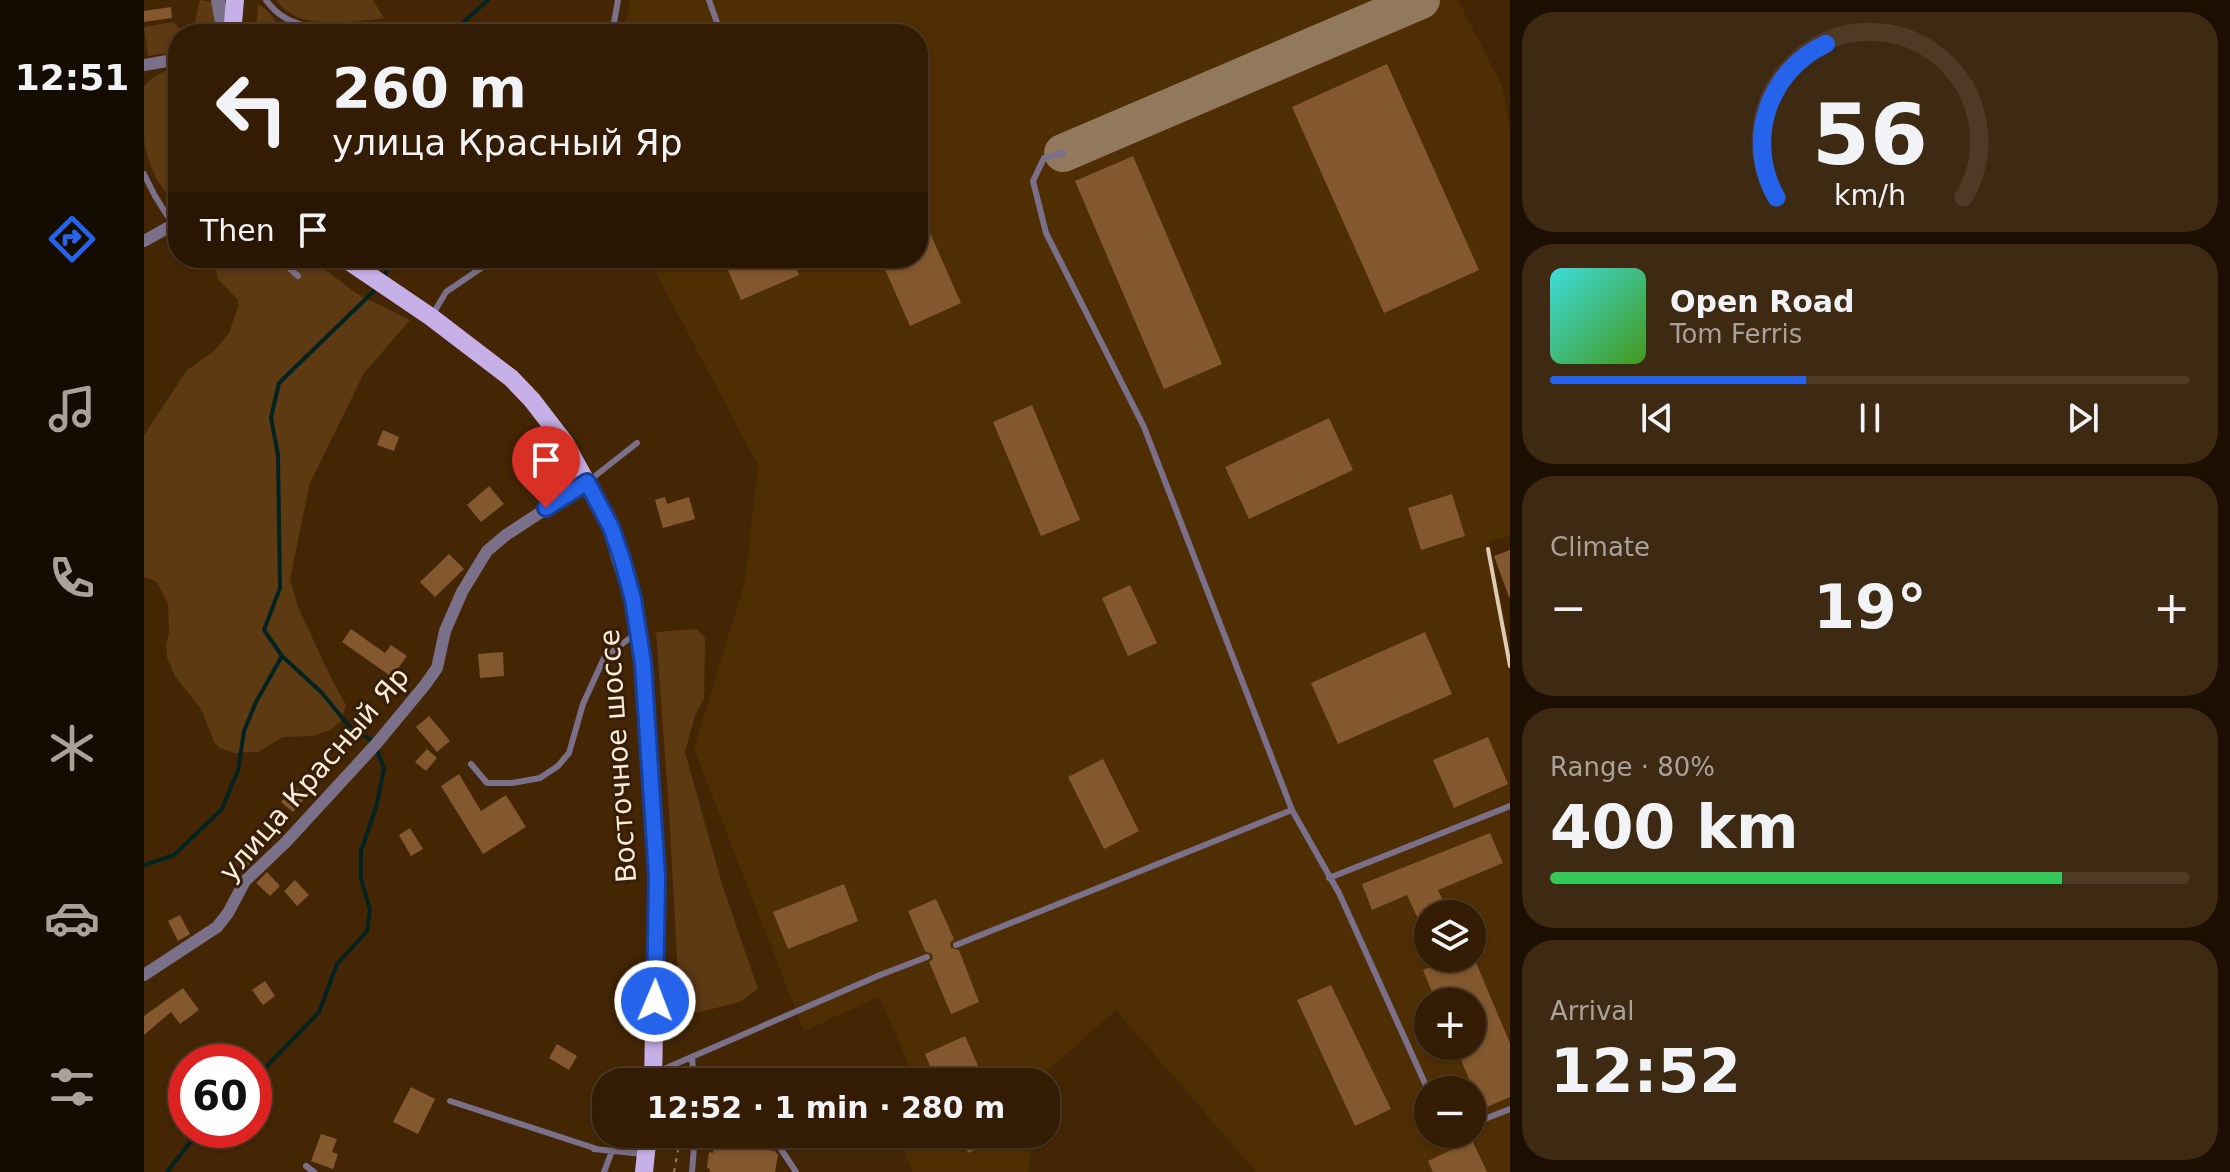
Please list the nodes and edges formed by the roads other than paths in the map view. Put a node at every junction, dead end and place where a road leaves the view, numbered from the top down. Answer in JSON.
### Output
{"nodes":[{"id":1,"x":218,"y":0,"type":"edge"},
{"id":2,"x":235,"y":0,"type":"edge"},
{"id":3,"x":266,"y":0,"type":"edge"},
{"id":4,"x":618,"y":0,"type":"edge"},
{"id":5,"x":709,"y":0,"type":"edge"},
{"id":6,"x":222,"y":24,"type":"edge"},
{"id":7,"x":233,"y":24,"type":"edge"},
{"id":8,"x":297,"y":24,"type":"edge"},
{"id":9,"x":614,"y":24,"type":"edge"},
{"id":10,"x":717,"y":24,"type":"edge"},
{"id":11,"x":168,"y":61,"type":"edge"},
{"id":12,"x":144,"y":65,"type":"edge"},
{"id":13,"x":1063,"y":153,"type":"dead end"},
{"id":14,"x":144,"y":174,"type":"edge"},
{"id":15,"x":168,"y":214,"type":"edge"},
{"id":16,"x":168,"y":228,"type":"edge"},
{"id":17,"x":144,"y":241,"type":"edge"},
{"id":18,"x":289,"y":268,"type":"edge"},
{"id":19,"x":358,"y":268,"type":"edge"},
{"id":20,"x":481,"y":268,"type":"edge"},
{"id":21,"x":298,"y":276,"type":"dead end"},
{"id":22,"x":431,"y":317,"type":"junction"},
{"id":23,"x":637,"y":443,"type":"dead end"},
{"id":24,"x":587,"y":482,"type":"junction"},
{"id":25,"x":638,"y":632,"type":"junction"},
{"id":26,"x":471,"y":764,"type":"dead end"},
{"id":27,"x":1510,"y":806,"type":"edge"},
{"id":28,"x":1292,"y":810,"type":"junction"},
{"id":29,"x":1329,"y":878,"type":"junction"},
{"id":30,"x":956,"y":945,"type":"dead end"},
{"id":31,"x":927,"y":957,"type":"dead end"},
{"id":32,"x":144,"y":975,"type":"edge"},
{"id":33,"x":692,"y":1057,"type":"junction"},
{"id":34,"x":653,"y":1068,"type":"edge"},
{"id":35,"x":672,"y":1068,"type":"edge"},
{"id":36,"x":693,"y":1068,"type":"edge"},
{"id":37,"x":1422,"y":1076,"type":"edge"},
{"id":38,"x":450,"y":1101,"type":"dead end"},
{"id":39,"x":1510,"y":1109,"type":"edge"},
{"id":40,"x":1486,"y":1118,"type":"edge"},
{"id":41,"x":694,"y":1148,"type":"edge"},
{"id":42,"x":780,"y":1148,"type":"edge"},
{"id":43,"x":612,"y":1151,"type":"junction"},
{"id":44,"x":645,"y":1163,"type":"edge"},
{"id":45,"x":306,"y":1166,"type":"dead end"},
{"id":46,"x":314,"y":1172,"type":"edge"},
{"id":47,"x":604,"y":1172,"type":"edge"},
{"id":48,"x":692,"y":1172,"type":"edge"},
{"id":49,"x":796,"y":1172,"type":"edge"}],
"edges":[{"from":1,"to":6,"type":"street"},
{"from":2,"to":7,"type":"main road"},
{"from":3,"to":8,"type":"lane"},
{"from":4,"to":9,"type":"lane"},
{"from":5,"to":10,"type":"lane"},
{"from":11,"to":12,"type":"street"},
{"from":13,"to":28,"type":"lane"},
{"from":14,"to":15,"type":"lane"},
{"from":16,"to":17,"type":"street"},
{"from":18,"to":21,"type":"lane"},
{"from":19,"to":22,"type":"main road","name":"Восточное шоссе"},
{"from":20,"to":22,"type":"lane"},
{"from":22,"to":24,"type":"main road","name":"Восточное шоссе"},
{"from":23,"to":24,"type":"lane"},
{"from":24,"to":25,"type":"main road","name":"Восточное шоссе"},
{"from":24,"to":32,"type":"street","name":"улица Красный Яр"},
{"from":25,"to":26,"type":"lane"},
{"from":25,"to":34,"type":"main road","name":"Восточное шоссе"},
{"from":27,"to":29,"type":"lane"},
{"from":28,"to":29,"type":"lane"},
{"from":28,"to":30,"type":"lane"},
{"from":29,"to":37,"type":"lane"},
{"from":31,"to":33,"type":"lane"},
{"from":33,"to":35,"type":"lane"},
{"from":33,"to":36,"type":"lane"},
{"from":38,"to":43,"type":"lane"},
{"from":39,"to":40,"type":"lane"},
{"from":41,"to":48,"type":"lane"},
{"from":42,"to":49,"type":"lane"},
{"from":43,"to":44,"type":"lane"},
{"from":43,"to":47,"type":"lane"},
{"from":45,"to":46,"type":"lane"}]}
